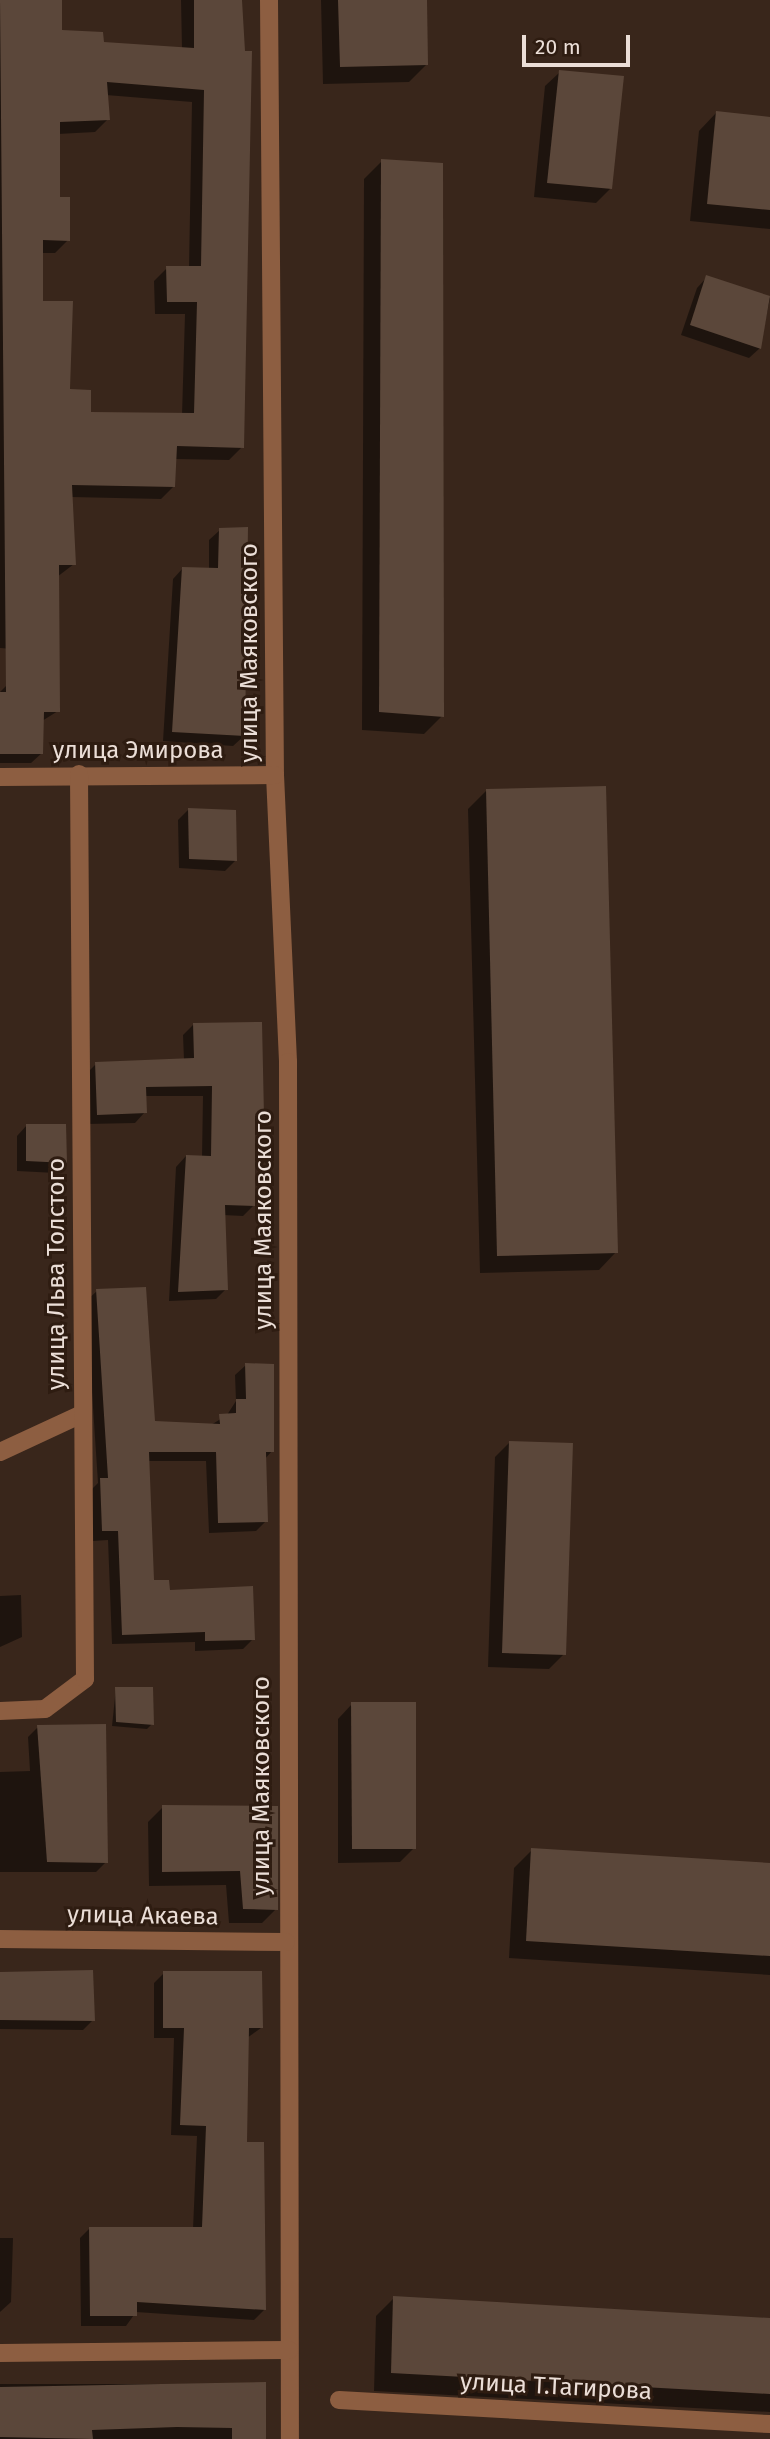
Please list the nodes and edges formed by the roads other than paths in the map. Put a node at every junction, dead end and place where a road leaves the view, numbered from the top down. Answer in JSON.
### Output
{"nodes":[{"id":1,"x":269,"y":0,"type":"edge"},
{"id":2,"x":79,"y":774,"type":"junction"},
{"id":3,"x":275,"y":775,"type":"junction"},
{"id":4,"x":0,"y":777,"type":"edge"},
{"id":5,"x":82,"y":1414,"type":"junction"},
{"id":6,"x":0,"y":1452,"type":"edge"},
{"id":7,"x":0,"y":1711,"type":"edge"},
{"id":8,"x":0,"y":1939,"type":"edge"},
{"id":9,"x":286,"y":1942,"type":"junction"},
{"id":10,"x":289,"y":2350,"type":"junction"},
{"id":11,"x":0,"y":2353,"type":"edge"},
{"id":12,"x":339,"y":2400,"type":"dead end"},
{"id":13,"x":770,"y":2424,"type":"edge"},
{"id":14,"x":290,"y":2439,"type":"edge"}],
"edges":[{"from":1,"to":3,"type":"street","name":"улица Маяковского"},
{"from":2,"to":3,"type":"street","name":"улица Эмирова"},
{"from":2,"to":4,"type":"street","name":"улица Эмирова"},
{"from":2,"to":5,"type":"street","name":"улица Льва Толстого"},
{"from":3,"to":9,"type":"street","name":"улица Маяковского"},
{"from":5,"to":6,"type":"street"},
{"from":5,"to":7,"type":"street","name":"улица Льва Толстого"},
{"from":8,"to":9,"type":"street","name":"улица Акаева"},
{"from":9,"to":10,"type":"street","name":"улица Маяковского"},
{"from":10,"to":11,"type":"street"},
{"from":10,"to":14,"type":"street","name":"улица Маяковского"},
{"from":12,"to":13,"type":"street","name":"улица Т.Тагирова"}]}
